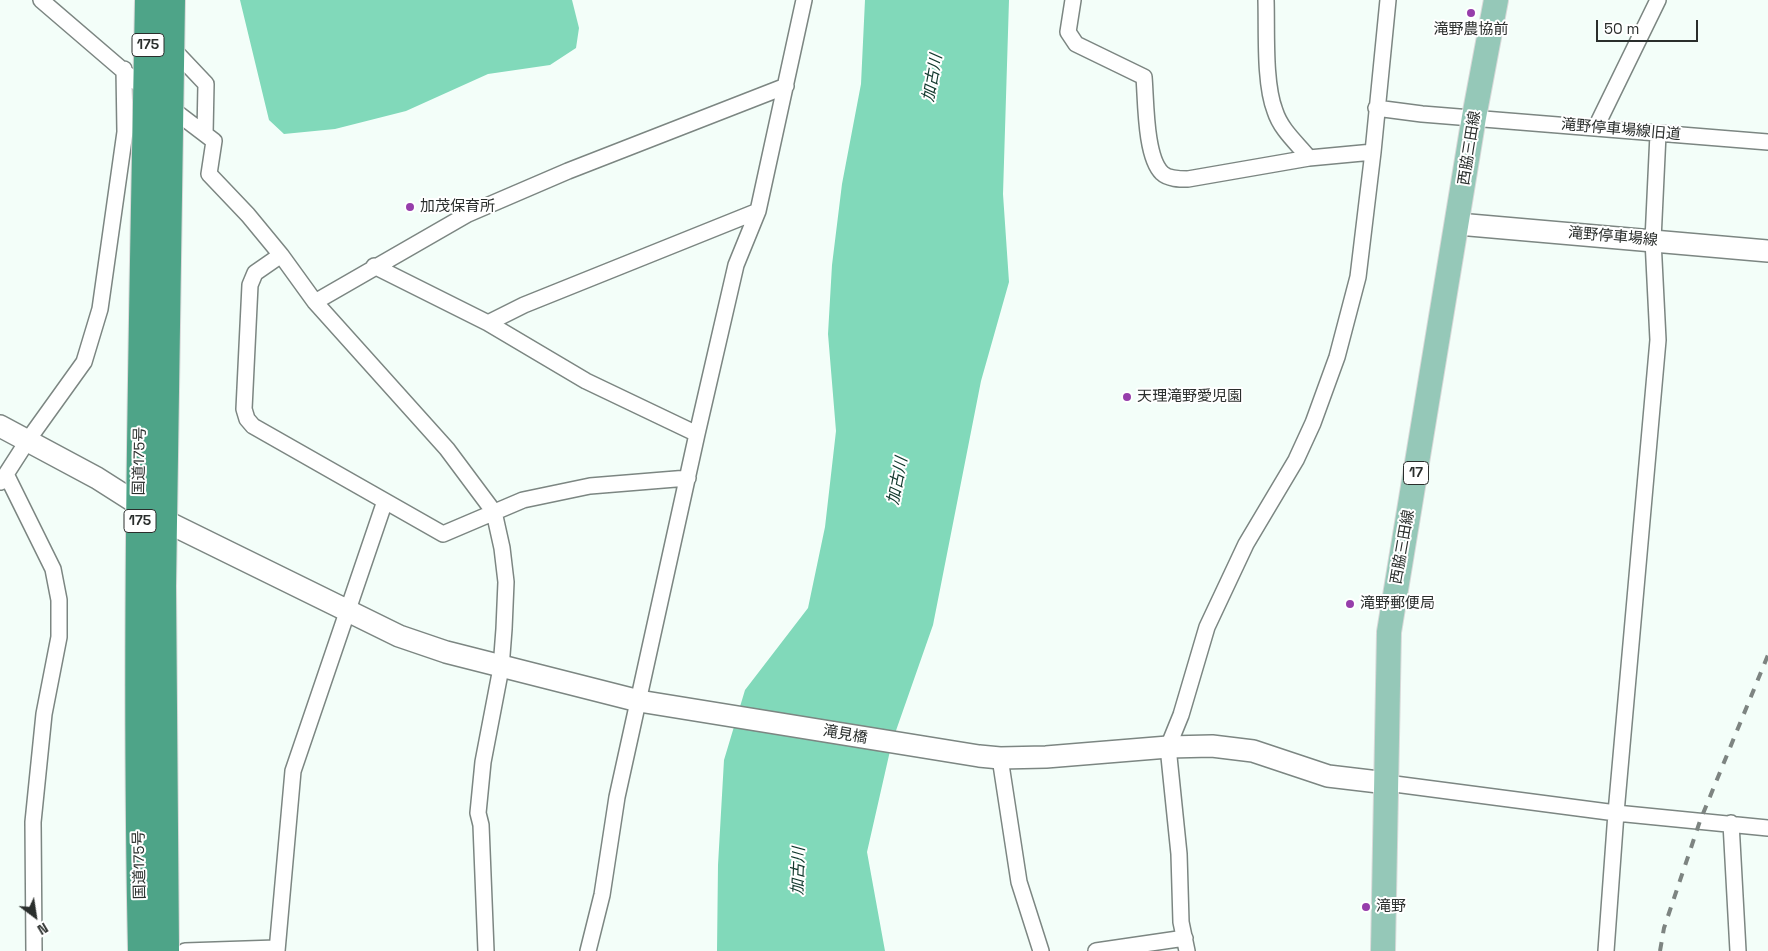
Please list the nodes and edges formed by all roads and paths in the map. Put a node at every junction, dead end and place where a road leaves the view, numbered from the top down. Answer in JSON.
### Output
{"nodes":[{"id":1,"x":41,"y":0,"type":"edge"},
{"id":2,"x":148,"y":0,"type":"edge"},
{"id":3,"x":171,"y":0,"type":"edge"},
{"id":4,"x":804,"y":0,"type":"edge"},
{"id":5,"x":1073,"y":0,"type":"edge"},
{"id":6,"x":1266,"y":0,"type":"edge"},
{"id":7,"x":1388,"y":0,"type":"edge"},
{"id":8,"x":1496,"y":0,"type":"edge"},
{"id":9,"x":1658,"y":0,"type":"edge"},
{"id":10,"x":170,"y":46,"type":"junction"},
{"id":11,"x":124,"y":69,"type":"junction"},
{"id":12,"x":786,"y":86,"type":"junction"},
{"id":13,"x":147,"y":91,"type":"junction"},
{"id":14,"x":170,"y":108,"type":"junction"},
{"id":15,"x":1376,"y":108,"type":"junction"},
{"id":16,"x":1474,"y":117,"type":"junction"},
{"id":17,"x":1596,"y":127,"type":"junction"},
{"id":18,"x":205,"y":134,"type":"junction"},
{"id":19,"x":1658,"y":134,"type":"junction"},
{"id":20,"x":1768,"y":142,"type":"edge"},
{"id":21,"x":1373,"y":152,"type":"junction"},
{"id":22,"x":1309,"y":158,"type":"junction"},
{"id":23,"x":758,"y":211,"type":"junction"},
{"id":24,"x":1458,"y":224,"type":"junction"},
{"id":25,"x":1652,"y":240,"type":"junction"},
{"id":26,"x":1768,"y":251,"type":"edge"},
{"id":27,"x":281,"y":255,"type":"junction"},
{"id":28,"x":374,"y":266,"type":"junction"},
{"id":29,"x":315,"y":302,"type":"junction"},
{"id":30,"x":488,"y":322,"type":"junction"},
{"id":31,"x":0,"y":426,"type":"edge"},
{"id":32,"x":697,"y":434,"type":"junction"},
{"id":33,"x":28,"y":440,"type":"junction"},
{"id":34,"x":688,"y":478,"type":"junction"},
{"id":35,"x":4,"y":480,"type":"edge"},
{"id":36,"x":385,"y":501,"type":"junction"},
{"id":37,"x":140,"y":507,"type":"junction"},
{"id":38,"x":494,"y":512,"type":"junction"},
{"id":39,"x":162,"y":520,"type":"junction"},
{"id":40,"x":347,"y":611,"type":"junction"},
{"id":41,"x":501,"y":668,"type":"junction"},
{"id":42,"x":639,"y":701,"type":"junction"},
{"id":43,"x":1168,"y":747,"type":"junction"},
{"id":44,"x":989,"y":757,"type":"junction"},
{"id":45,"x":1387,"y":783,"type":"junction"},
{"id":46,"x":1616,"y":813,"type":"junction"},
{"id":47,"x":1731,"y":823,"type":"junction"},
{"id":48,"x":1768,"y":828,"type":"edge"},
{"id":49,"x":1186,"y":945,"type":"edge"},
{"id":50,"x":277,"y":949,"type":"edge"},
{"id":51,"x":34,"y":951,"type":"edge"},
{"id":52,"x":142,"y":951,"type":"edge"},
{"id":53,"x":165,"y":951,"type":"edge"},
{"id":54,"x":185,"y":951,"type":"edge"},
{"id":55,"x":486,"y":951,"type":"edge"},
{"id":56,"x":588,"y":951,"type":"edge"},
{"id":57,"x":1041,"y":951,"type":"edge"},
{"id":58,"x":1096,"y":951,"type":"edge"},
{"id":59,"x":1383,"y":951,"type":"edge"},
{"id":60,"x":1606,"y":951,"type":"edge"},
{"id":61,"x":1738,"y":951,"type":"edge"}],
"edges":[{"from":1,"to":11,"type":"street"},
{"from":2,"to":13,"type":"highway","name":"国道175号","number":"175"},
{"from":3,"to":10,"type":"highway","name":"国道175号","number":"175"},
{"from":4,"to":12,"type":"street"},
{"from":5,"to":22,"type":"street"},
{"from":6,"to":22,"type":"street"},
{"from":7,"to":15,"type":"street"},
{"from":8,"to":16,"type":"main road","name":"西脇三田線","number":"17"},
{"from":9,"to":17,"type":"street"},
{"from":10,"to":14,"type":"highway","name":"国道175号","number":"175"},
{"from":10,"to":18,"type":"street"},
{"from":11,"to":13,"type":"street"},
{"from":11,"to":33,"type":"street"},
{"from":12,"to":23,"type":"street"},
{"from":12,"to":28,"type":"street"},
{"from":13,"to":14,"type":"street"},
{"from":13,"to":37,"type":"highway","name":"国道175号","number":"175"},
{"from":14,"to":18,"type":"street"},
{"from":14,"to":39,"type":"highway","name":"国道175号","number":"175"},
{"from":15,"to":16,"type":"street","name":"滝野停車場線旧道"},
{"from":15,"to":21,"type":"street"},
{"from":16,"to":17,"type":"street","name":"滝野停車場線旧道"},
{"from":16,"to":24,"type":"main road","name":"西脇三田線","number":"17"},
{"from":17,"to":19,"type":"street","name":"滝野停車場線旧道"},
{"from":18,"to":27,"type":"street"},
{"from":19,"to":20,"type":"street","name":"滝野停車場線旧道"},
{"from":19,"to":25,"type":"street"},
{"from":21,"to":22,"type":"street"},
{"from":21,"to":43,"type":"street"},
{"from":23,"to":30,"type":"street"},
{"from":23,"to":32,"type":"street"},
{"from":24,"to":25,"type":"street","name":"滝野停車場線"},
{"from":24,"to":45,"type":"main road","name":"西脇三田線","number":"17"},
{"from":25,"to":26,"type":"street","name":"滝野停車場線"},
{"from":25,"to":46,"type":"street"},
{"from":27,"to":29,"type":"street"},
{"from":27,"to":36,"type":"street"},
{"from":28,"to":29,"type":"street"},
{"from":28,"to":30,"type":"street"},
{"from":29,"to":38,"type":"street"},
{"from":30,"to":32,"type":"street"},
{"from":31,"to":33,"type":"street","name":"滝見橋"},
{"from":32,"to":34,"type":"street"},
{"from":33,"to":35,"type":"street"},
{"from":33,"to":37,"type":"street","name":"滝見橋"},
{"from":34,"to":38,"type":"street"},
{"from":34,"to":42,"type":"street"},
{"from":35,"to":51,"type":"street"},
{"from":36,"to":38,"type":"street"},
{"from":36,"to":40,"type":"street"},
{"from":37,"to":39,"type":"street","name":"滝見橋"},
{"from":37,"to":52,"type":"highway","name":"国道175号","number":"175"},
{"from":38,"to":41,"type":"street"},
{"from":39,"to":40,"type":"street","name":"滝見橋"},
{"from":39,"to":53,"type":"highway","name":"国道175号","number":"175"},
{"from":40,"to":41,"type":"street","name":"滝見橋"},
{"from":40,"to":50,"type":"street"},
{"from":41,"to":42,"type":"street","name":"滝見橋"},
{"from":41,"to":55,"type":"street"},
{"from":42,"to":44,"type":"street","name":"滝見橋"},
{"from":42,"to":56,"type":"street"},
{"from":43,"to":44,"type":"street","name":"滝見橋"},
{"from":43,"to":45,"type":"street","name":"滝見橋"},
{"from":43,"to":49,"type":"street"},
{"from":44,"to":57,"type":"street"},
{"from":45,"to":46,"type":"street"},
{"from":45,"to":59,"type":"main road","name":"西脇三田線","number":"17"},
{"from":46,"to":47,"type":"street"},
{"from":46,"to":60,"type":"street"},
{"from":47,"to":48,"type":"street"},
{"from":47,"to":61,"type":"street"},
{"from":49,"to":58,"type":"street"},
{"from":50,"to":54,"type":"street"}]}
